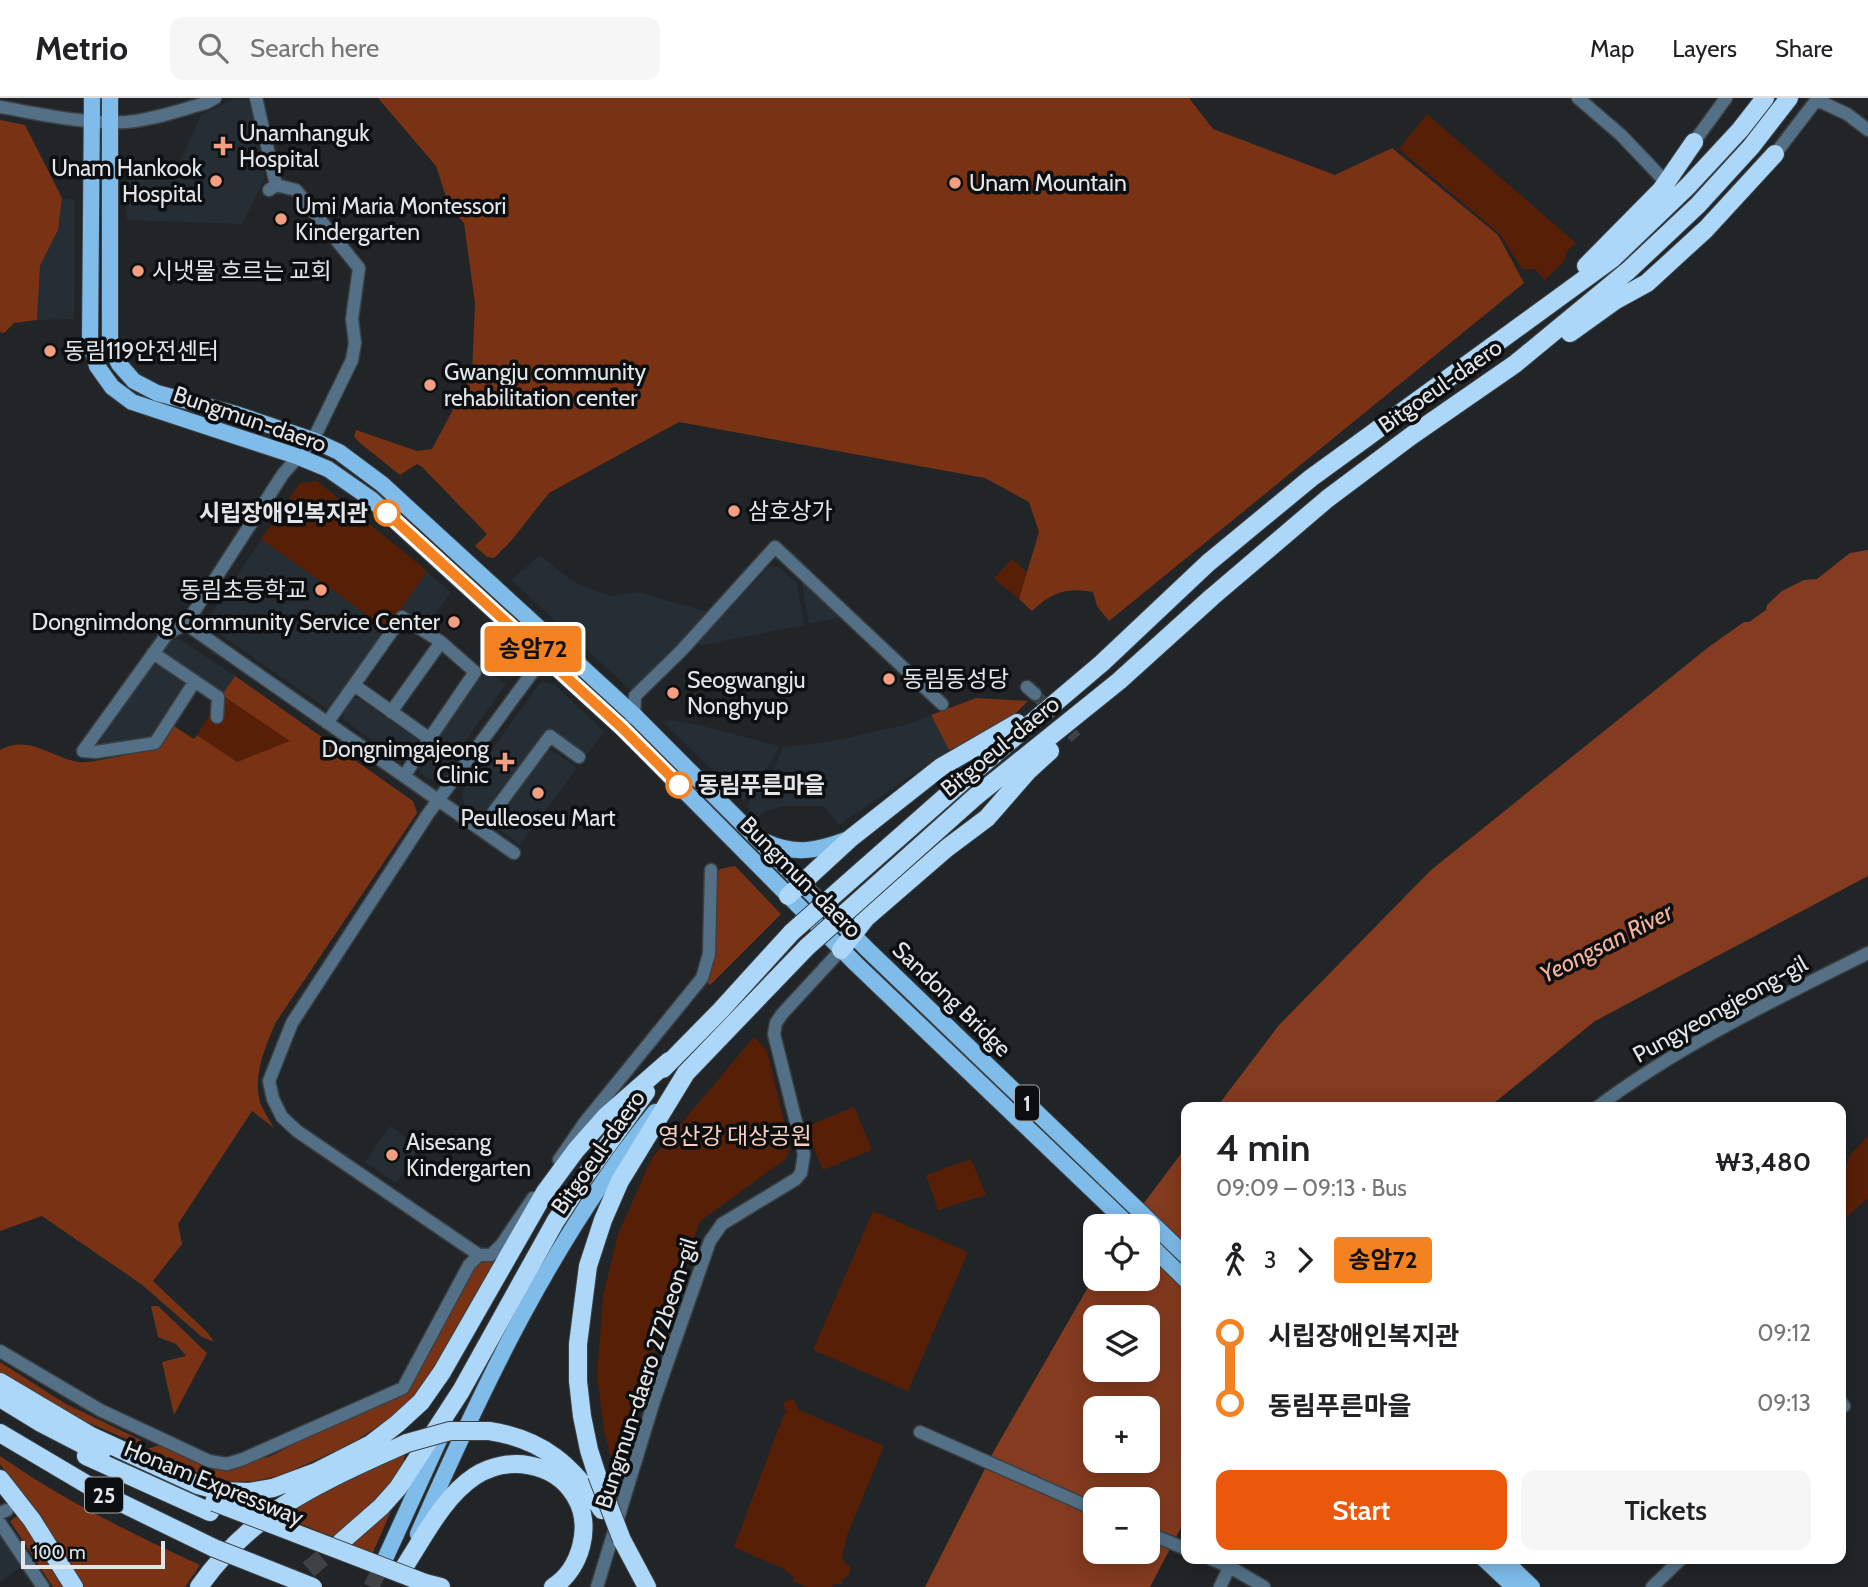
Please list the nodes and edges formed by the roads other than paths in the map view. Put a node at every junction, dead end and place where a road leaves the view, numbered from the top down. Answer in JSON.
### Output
{"nodes":[{"id":1,"x":92,"y":98,"type":"edge"},
{"id":2,"x":110,"y":98,"type":"edge"},
{"id":3,"x":215,"y":98,"type":"edge"},
{"id":4,"x":256,"y":98,"type":"edge"},
{"id":5,"x":1578,"y":98,"type":"edge"},
{"id":6,"x":1726,"y":98,"type":"edge"},
{"id":7,"x":1765,"y":98,"type":"edge"},
{"id":8,"x":1789,"y":98,"type":"edge"},
{"id":9,"x":1818,"y":99,"type":"edge"},
{"id":10,"x":0,"y":107,"type":"edge"},
{"id":11,"x":91,"y":120,"type":"junction"},
{"id":12,"x":110,"y":121,"type":"junction"},
{"id":13,"x":1868,"y":130,"type":"edge"},
{"id":14,"x":1693,"y":142,"type":"joint"},
{"id":15,"x":1775,"y":154,"type":"joint"},
{"id":16,"x":1660,"y":176,"type":"dead end"},
{"id":17,"x":1543,"y":309,"type":"junction"},
{"id":18,"x":1515,"y":364,"type":"junction"},
{"id":19,"x":313,"y":440,"type":"junction"},
{"id":20,"x":299,"y":457,"type":"junction"},
{"id":21,"x":186,"y":624,"type":"junction"},
{"id":22,"x":441,"y":642,"type":"junction"},
{"id":23,"x":153,"y":653,"type":"junction"},
{"id":24,"x":543,"y":658,"type":"junction"},
{"id":25,"x":1102,"y":663,"type":"junction"},
{"id":26,"x":195,"y":681,"type":"junction"},
{"id":27,"x":1119,"y":681,"type":"junction"},
{"id":28,"x":354,"y":685,"type":"junction"},
{"id":29,"x":942,"y":704,"type":"dead end"},
{"id":30,"x":391,"y":712,"type":"junction"},
{"id":31,"x":634,"y":715,"type":"junction"},
{"id":32,"x":216,"y":717,"type":"dead end"},
{"id":33,"x":327,"y":723,"type":"junction"},
{"id":34,"x":621,"y":727,"type":"junction"},
{"id":35,"x":430,"y":739,"type":"junction"},
{"id":36,"x":579,"y":757,"type":"dead end"},
{"id":37,"x":404,"y":776,"type":"junction"},
{"id":38,"x":439,"y":800,"type":"junction"},
{"id":39,"x":481,"y":829,"type":"junction"},
{"id":40,"x":757,"y":838,"type":"junction"},
{"id":41,"x":851,"y":838,"type":"junction"},
{"id":42,"x":514,"y":853,"type":"dead end"},
{"id":43,"x":711,"y":870,"type":"dead end"},
{"id":44,"x":802,"y":883,"type":"junction"},
{"id":45,"x":788,"y":897,"type":"junction"},
{"id":46,"x":854,"y":934,"type":"junction"},
{"id":47,"x":841,"y":950,"type":"junction"},
{"id":48,"x":868,"y":950,"type":"joint"},
{"id":49,"x":1868,"y":953,"type":"edge"},
{"id":50,"x":856,"y":964,"type":"joint"},
{"id":51,"x":669,"y":1061,"type":"junction"},
{"id":52,"x":686,"y":1073,"type":"junction"},
{"id":53,"x":1604,"y":1102,"type":"edge"},
{"id":54,"x":1117,"y":1214,"type":"edge"},
{"id":55,"x":1181,"y":1251,"type":"edge"},
{"id":56,"x":479,"y":1255,"type":"junction"},
{"id":57,"x":1160,"y":1255,"type":"edge"},
{"id":58,"x":1181,"y":1275,"type":"edge"},
{"id":59,"x":0,"y":1350,"type":"edge"},
{"id":60,"x":0,"y":1382,"type":"edge"},
{"id":61,"x":461,"y":1391,"type":"junction"},
{"id":62,"x":0,"y":1398,"type":"edge"},
{"id":63,"x":0,"y":1407,"type":"edge"},
{"id":64,"x":920,"y":1432,"type":"dead end"},
{"id":65,"x":0,"y":1433,"type":"edge"},
{"id":66,"x":0,"y":1479,"type":"edge"},
{"id":67,"x":1083,"y":1504,"type":"edge"},
{"id":68,"x":212,"y":1507,"type":"junction"},
{"id":69,"x":0,"y":1523,"type":"edge"},
{"id":70,"x":1160,"y":1538,"type":"edge"},
{"id":71,"x":622,"y":1540,"type":"junction"},
{"id":72,"x":341,"y":1542,"type":"tunnel mouth"},
{"id":73,"x":1181,"y":1547,"type":"edge"},
{"id":74,"x":384,"y":1560,"type":"tunnel mouth"},
{"id":75,"x":1222,"y":1564,"type":"edge"},
{"id":76,"x":1225,"y":1564,"type":"edge"},
{"id":77,"x":1489,"y":1564,"type":"edge"},
{"id":78,"x":1508,"y":1564,"type":"edge"},
{"id":79,"x":1676,"y":1564,"type":"edge"},
{"id":80,"x":403,"y":1569,"type":"joint"},
{"id":81,"x":427,"y":1586,"type":"edge"},
{"id":82,"x":43,"y":1587,"type":"edge"},
{"id":83,"x":74,"y":1587,"type":"edge"},
{"id":84,"x":199,"y":1587,"type":"edge"},
{"id":85,"x":313,"y":1587,"type":"edge"},
{"id":86,"x":553,"y":1587,"type":"edge"},
{"id":87,"x":597,"y":1587,"type":"edge"},
{"id":88,"x":647,"y":1587,"type":"edge"},
{"id":89,"x":1220,"y":1587,"type":"edge"},
{"id":90,"x":1264,"y":1587,"type":"edge"},
{"id":91,"x":1514,"y":1587,"type":"edge"},
{"id":92,"x":1532,"y":1587,"type":"edge"},
{"id":93,"x":1652,"y":1587,"type":"edge"}],
"edges":[{"from":1,"to":11,"type":"main road","name":"Bungmun-daero","number":"1"},
{"from":2,"to":12,"type":"main road","name":"Bungmun-daero","number":"1"},
{"from":3,"to":12,"type":"street"},
{"from":4,"to":19,"type":"street"},
{"from":5,"to":16,"type":"street"},
{"from":6,"to":14,"type":"street"},
{"from":7,"to":17,"type":"highway","name":"Bitgoeul-daero"},
{"from":8,"to":18,"type":"highway","name":"Bitgoeul-daero"},
{"from":9,"to":13,"type":"street"},
{"from":9,"to":15,"type":"street"},
{"from":10,"to":11,"type":"street"},
{"from":11,"to":12,"type":"street"},
{"from":11,"to":20,"type":"main road","name":"Bungmun-daero","number":"1"},
{"from":12,"to":19,"type":"main road","name":"Bungmun-daero","number":"1"},
{"from":14,"to":17,"type":"highway"},
{"from":15,"to":18,"type":"highway"},
{"from":17,"to":25,"type":"highway","name":"Bitgoeul-daero"},
{"from":18,"to":27,"type":"highway","name":"Bitgoeul-daero"},
{"from":19,"to":20,"type":"street"},
{"from":19,"to":31,"type":"main road","name":"Bungmun-daero","number":"1"},
{"from":20,"to":21,"type":"street"},
{"from":20,"to":24,"type":"main road","name":"Bungmun-daero","number":"1"},
{"from":21,"to":23,"type":"street"},
{"from":21,"to":33,"type":"street"},
{"from":22,"to":28,"type":"street"},
{"from":22,"to":30,"type":"street"},
{"from":22,"to":35,"type":"street"},
{"from":23,"to":26,"type":"street"},
{"from":23,"to":26,"type":"street"},
{"from":24,"to":34,"type":"main road","name":"Bungmun-daero","number":"1"},
{"from":24,"to":38,"type":"street"},
{"from":25,"to":41,"type":"highway"},
{"from":25,"to":51,"type":"highway","name":"Bitgoeul-daero","bridge":true},
{"from":26,"to":32,"type":"street"},
{"from":27,"to":46,"type":"highway"},
{"from":27,"to":52,"type":"highway","name":"Bitgoeul-daero","bridge":true},
{"from":28,"to":30,"type":"street"},
{"from":28,"to":33,"type":"street"},
{"from":29,"to":31,"type":"street"},
{"from":30,"to":35,"type":"street"},
{"from":31,"to":34,"type":"street"},
{"from":31,"to":40,"type":"main road","name":"Bungmun-daero","number":"1"},
{"from":33,"to":37,"type":"street"},
{"from":34,"to":45,"type":"main road","name":"Bungmun-daero","number":"1"},
{"from":35,"to":37,"type":"street"},
{"from":36,"to":39,"type":"street"},
{"from":37,"to":38,"type":"street"},
{"from":38,"to":39,"type":"street"},
{"from":38,"to":56,"type":"street"},
{"from":39,"to":42,"type":"street"},
{"from":40,"to":41,"type":"main road"},
{"from":40,"to":44,"type":"main road","name":"Bungmun-daero","number":"1"},
{"from":41,"to":44,"type":"highway"},
{"from":43,"to":56,"type":"street"},
{"from":44,"to":45,"type":"highway"},
{"from":44,"to":46,"type":"main road","name":"Bungmun-daero","number":"1"},
{"from":45,"to":47,"type":"main road","name":"Bungmun-daero","number":"1"},
{"from":46,"to":47,"type":"highway"},
{"from":46,"to":48,"type":"main road","name":"Bungmun-daero","number":"1"},
{"from":47,"to":50,"type":"main road","name":"Bungmun-daero","number":"1"},
{"from":47,"to":87,"type":"street","name":"Bungmun-daero 272beon-gil"},
{"from":48,"to":55,"type":"main road","name":"Sandong Bridge","number":"1"},
{"from":49,"to":53,"type":"street","name":"Pungyeongjeong-gil"},
{"from":50,"to":54,"type":"main road","name":"Sandong Bridge","number":"1"},
{"from":51,"to":60,"type":"highway"},
{"from":51,"to":61,"type":"highway","name":"Bitgoeul-daero"},
{"from":52,"to":71,"type":"highway","bridge":true},
{"from":52,"to":80,"type":"main road","name":"Bitgoeul-daero"},
{"from":56,"to":59,"type":"street"},
{"from":57,"to":58,"type":"main road"},
{"from":61,"to":72,"type":"highway"},
{"from":61,"to":74,"type":"main road","name":"Bitgoeul-daero"},
{"from":62,"to":68,"type":"highway"},
{"from":63,"to":68,"type":"highway","name":"Honam Expressway","number":"25"},
{"from":64,"to":67,"type":"street"},
{"from":65,"to":85,"type":"highway","number":"25","bridge":true},
{"from":66,"to":83,"type":"highway"},
{"from":68,"to":81,"type":"highway","name":"Honam Expressway","number":"25"},
{"from":69,"to":82,"type":"street"},
{"from":70,"to":73,"type":"street"},
{"from":71,"to":84,"type":"highway","bridge":true},
{"from":71,"to":88,"type":"highway"},
{"from":75,"to":89,"type":"street"},
{"from":76,"to":90,"type":"street"},
{"from":77,"to":91,"type":"main road"},
{"from":78,"to":92,"type":"main road"},
{"from":79,"to":93,"type":"street"},
{"from":80,"to":86,"type":"highway"}]}
